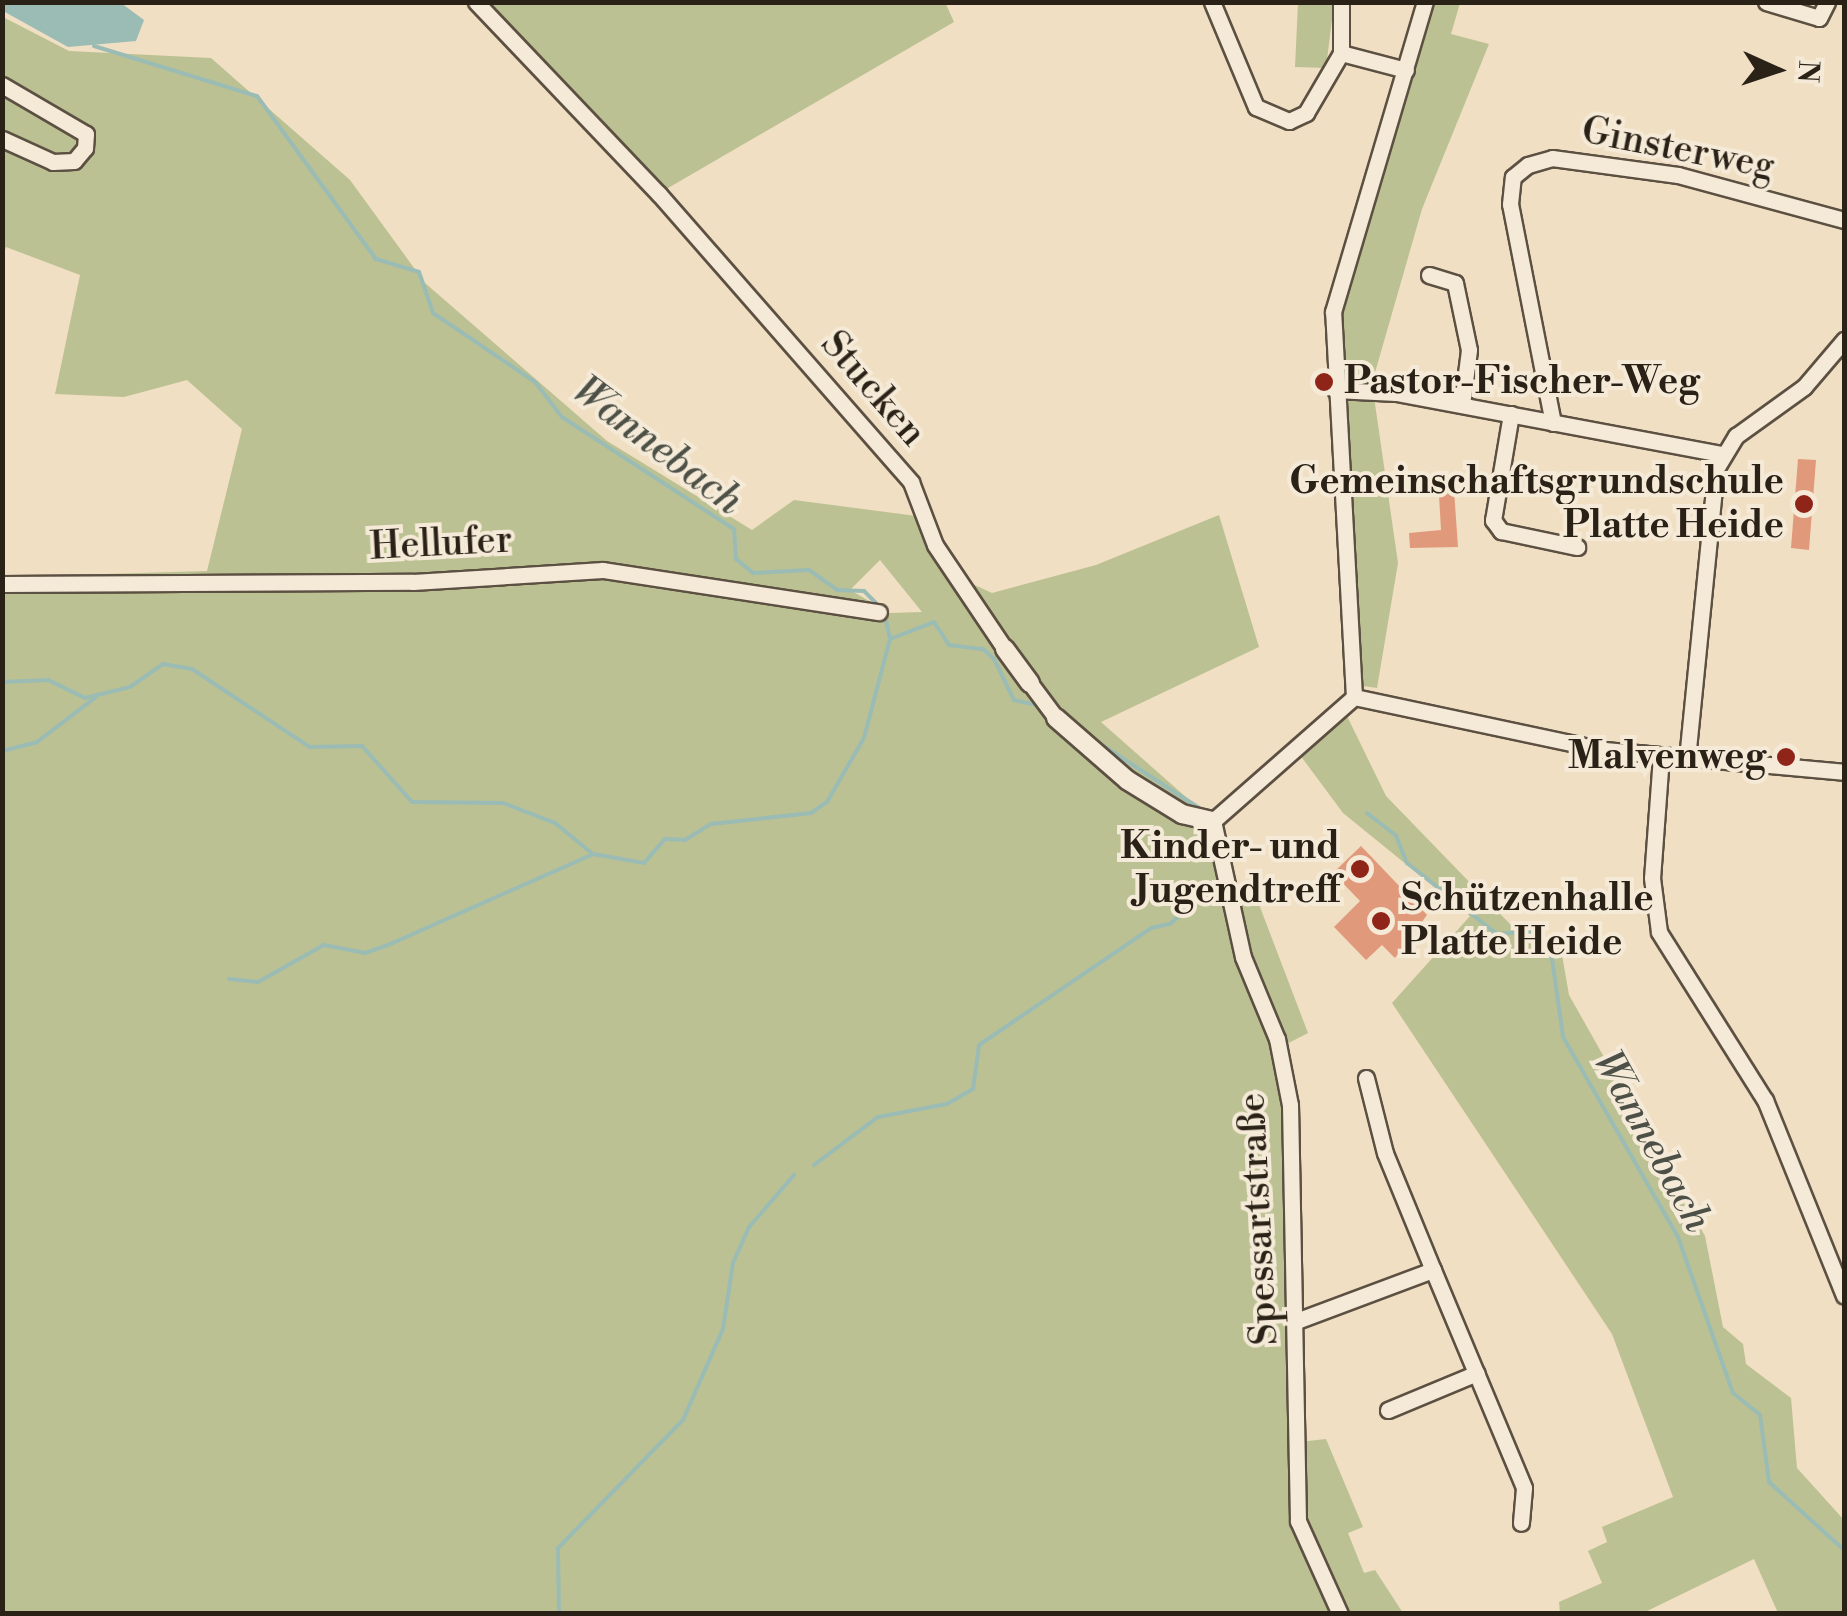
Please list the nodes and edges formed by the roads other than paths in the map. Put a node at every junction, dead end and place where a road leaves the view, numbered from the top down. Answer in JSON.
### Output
{"nodes":[{"id":1,"x":476,"y":2,"type":"edge"},
{"id":2,"x":1212,"y":2,"type":"edge"},
{"id":3,"x":1341,"y":2,"type":"edge"},
{"id":4,"x":1425,"y":2,"type":"edge"},
{"id":5,"x":1766,"y":2,"type":"edge"},
{"id":6,"x":1827,"y":2,"type":"edge"},
{"id":7,"x":1341,"y":53,"type":"junction"},
{"id":8,"x":1406,"y":70,"type":"junction"},
{"id":9,"x":2,"y":86,"type":"edge"},
{"id":10,"x":2,"y":139,"type":"edge"},
{"id":11,"x":1844,"y":220,"type":"edge"},
{"id":12,"x":1429,"y":275,"type":"dead end"},
{"id":13,"x":1844,"y":340,"type":"edge"},
{"id":14,"x":1335,"y":390,"type":"junction"},
{"id":15,"x":1462,"y":405,"type":"junction"},
{"id":16,"x":1510,"y":414,"type":"junction"},
{"id":17,"x":1553,"y":423,"type":"junction"},
{"id":18,"x":1723,"y":454,"type":"junction"},
{"id":19,"x":1577,"y":548,"type":"dead end"},
{"id":20,"x":2,"y":584,"type":"edge"},
{"id":21,"x":879,"y":612,"type":"dead end"},
{"id":22,"x":1005,"y":649,"type":"joint"},
{"id":23,"x":1030,"y":683,"type":"joint"},
{"id":24,"x":1354,"y":697,"type":"junction"},
{"id":25,"x":1056,"y":718,"type":"joint"},
{"id":26,"x":1661,"y":756,"type":"junction"},
{"id":27,"x":1687,"y":759,"type":"junction"},
{"id":28,"x":1844,"y":772,"type":"edge"},
{"id":29,"x":1213,"y":821,"type":"junction"},
{"id":30,"x":1366,"y":1078,"type":"dead end"},
{"id":31,"x":1433,"y":1270,"type":"junction"},
{"id":32,"x":1844,"y":1296,"type":"edge"},
{"id":33,"x":1299,"y":1320,"type":"junction"},
{"id":34,"x":1476,"y":1373,"type":"junction"},
{"id":35,"x":1388,"y":1410,"type":"dead end"},
{"id":36,"x":1521,"y":1523,"type":"dead end"},
{"id":37,"x":1340,"y":1614,"type":"edge"}],
"edges":[{"from":1,"to":22,"type":"street","name":"Stucken"},
{"from":2,"to":7,"type":"street"},
{"from":3,"to":7,"type":"street"},
{"from":4,"to":8,"type":"street"},
{"from":5,"to":6,"type":"street"},
{"from":7,"to":8,"type":"street"},
{"from":8,"to":14,"type":"street"},
{"from":9,"to":10,"type":"street"},
{"from":11,"to":17,"type":"street","name":"Ginsterweg"},
{"from":12,"to":15,"type":"street"},
{"from":13,"to":18,"type":"street"},
{"from":14,"to":15,"type":"street"},
{"from":14,"to":24,"type":"street"},
{"from":15,"to":16,"type":"street"},
{"from":16,"to":17,"type":"street"},
{"from":16,"to":19,"type":"street"},
{"from":17,"to":18,"type":"street"},
{"from":18,"to":27,"type":"street"},
{"from":20,"to":21,"type":"street","name":"Hellufer"},
{"from":22,"to":23,"type":"street"},
{"from":23,"to":25,"type":"street"},
{"from":24,"to":26,"type":"street"},
{"from":24,"to":29,"type":"street"},
{"from":25,"to":29,"type":"street"},
{"from":26,"to":27,"type":"street"},
{"from":26,"to":32,"type":"street"},
{"from":27,"to":28,"type":"street"},
{"from":29,"to":33,"type":"street","name":"Spessartstraße"},
{"from":30,"to":31,"type":"street"},
{"from":31,"to":33,"type":"street"},
{"from":31,"to":34,"type":"street"},
{"from":33,"to":37,"type":"street","name":"Spessartstraße"},
{"from":34,"to":35,"type":"street"},
{"from":34,"to":36,"type":"street"}]}
